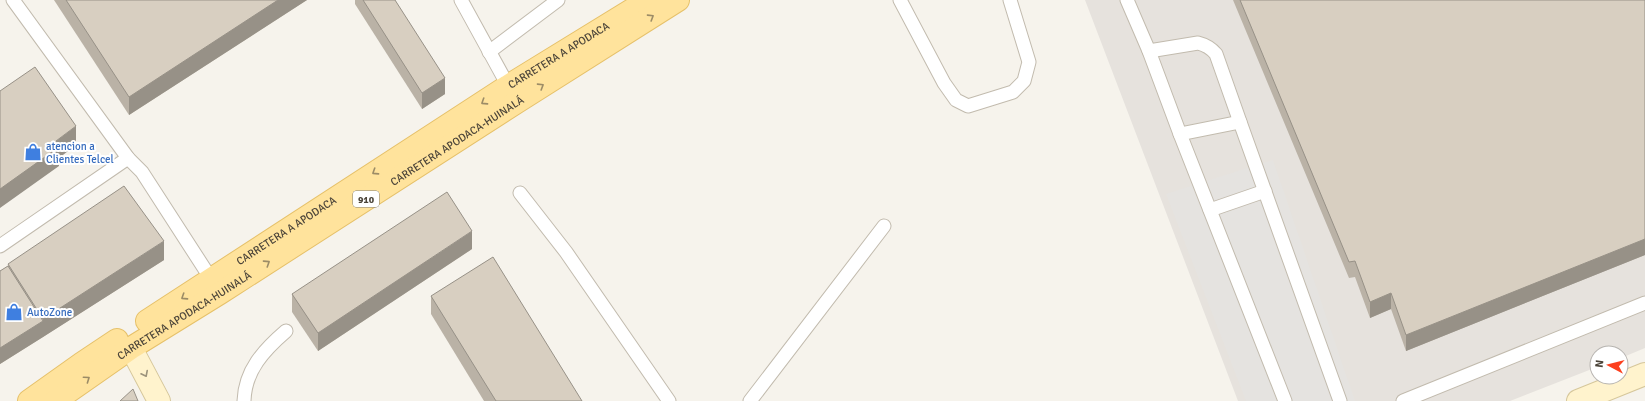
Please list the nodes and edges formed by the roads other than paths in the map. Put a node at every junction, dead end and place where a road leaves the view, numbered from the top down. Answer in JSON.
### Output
{"nodes":[{"id":1,"x":13,"y":0,"type":"edge"},
{"id":2,"x":461,"y":0,"type":"edge"},
{"id":3,"x":558,"y":0,"type":"edge"},
{"id":4,"x":648,"y":0,"type":"edge"},
{"id":5,"x":678,"y":0,"type":"edge"},
{"id":6,"x":900,"y":0,"type":"edge"},
{"id":7,"x":1010,"y":0,"type":"edge"},
{"id":8,"x":1127,"y":0,"type":"edge"},
{"id":9,"x":1149,"y":51,"type":"junction"},
{"id":10,"x":490,"y":52,"type":"junction"},
{"id":11,"x":512,"y":94,"type":"junction"},
{"id":12,"x":1240,"y":122,"type":"junction"},
{"id":13,"x":1180,"y":134,"type":"junction"},
{"id":14,"x":128,"y":158,"type":"junction"},
{"id":15,"x":1265,"y":190,"type":"junction"},
{"id":16,"x":520,"y":193,"type":"dead end"},
{"id":17,"x":1210,"y":210,"type":"junction"},
{"id":18,"x":884,"y":226,"type":"dead end"},
{"id":19,"x":0,"y":246,"type":"edge"},
{"id":20,"x":216,"y":286,"type":"junction"},
{"id":21,"x":1645,"y":303,"type":"edge"},
{"id":22,"x":286,"y":332,"type":"dead end"},
{"id":23,"x":131,"y":348,"type":"junction"},
{"id":24,"x":1645,"y":374,"type":"edge"},
{"id":25,"x":30,"y":401,"type":"edge"},
{"id":26,"x":55,"y":401,"type":"edge"},
{"id":27,"x":159,"y":401,"type":"edge"},
{"id":28,"x":244,"y":401,"type":"edge"},
{"id":29,"x":669,"y":401,"type":"edge"},
{"id":30,"x":750,"y":401,"type":"edge"},
{"id":31,"x":1285,"y":401,"type":"edge"},
{"id":32,"x":1340,"y":401,"type":"edge"},
{"id":33,"x":1403,"y":401,"type":"edge"},
{"id":34,"x":1578,"y":401,"type":"edge"}],
"edges":[{"from":1,"to":14,"type":"lane"},
{"from":2,"to":10,"type":"lane"},
{"from":3,"to":10,"type":"lane"},
{"from":4,"to":11,"type":"main road","name":"CARRETERA A APODACA","number":"910"},
{"from":11,"to":5,"type":"main road","name":"CARRETERA APODACA-HUINALÁ","number":"910","one_way":true},
{"from":6,"to":7,"type":"lane"},
{"from":8,"to":9,"type":"lane"},
{"from":9,"to":12,"type":"lane"},
{"from":9,"to":13,"type":"lane"},
{"from":10,"to":11,"type":"lane"},
{"from":11,"to":20,"type":"main road","name":"CARRETERA APODACA-HUINALÁ","number":"910"},
{"from":12,"to":13,"type":"lane"},
{"from":12,"to":15,"type":"lane"},
{"from":13,"to":17,"type":"lane"},
{"from":14,"to":19,"type":"lane"},
{"from":14,"to":20,"type":"lane"},
{"from":15,"to":17,"type":"lane"},
{"from":15,"to":32,"type":"lane"},
{"from":16,"to":29,"type":"lane"},
{"from":17,"to":31,"type":"lane"},
{"from":18,"to":30,"type":"lane"},
{"from":20,"to":23,"type":"main road","name":"CARRETERA APODACA-HUINALÁ","number":"910"},
{"from":20,"to":25,"type":"main road","number":"910","one_way":true},
{"from":21,"to":33,"type":"lane"},
{"from":22,"to":28,"type":"lane"},
{"from":26,"to":23,"type":"main road","name":"CARRETERA APODACA-HUINALÁ","number":"910","one_way":true},
{"from":23,"to":27,"type":"main road","one_way":true},
{"from":24,"to":34,"type":"main road"}]}
